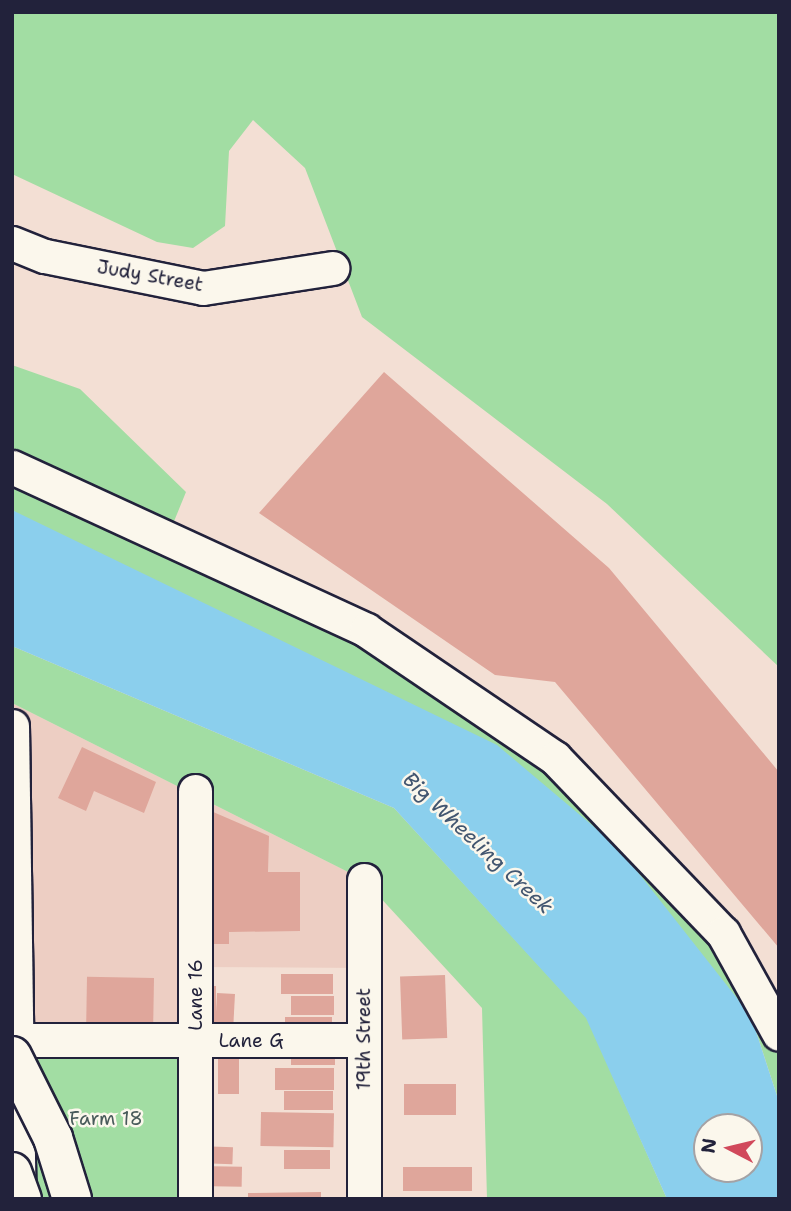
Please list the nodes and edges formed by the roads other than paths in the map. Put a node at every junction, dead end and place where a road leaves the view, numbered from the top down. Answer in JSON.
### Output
{"nodes":[{"id":1,"x":12,"y":243,"type":"edge"},
{"id":2,"x":332,"y":268,"type":"dead end"},
{"id":3,"x":12,"y":467,"type":"edge"},
{"id":4,"x":13,"y":727,"type":"edge"},
{"id":5,"x":195,"y":791,"type":"dead end"},
{"id":6,"x":364,"y":880,"type":"dead end"},
{"id":7,"x":779,"y":1034,"type":"edge"},
{"id":8,"x":364,"y":1040,"type":"junction"},
{"id":9,"x":196,"y":1041,"type":"junction"},
{"id":10,"x":14,"y":1045,"type":"edge"},
{"id":11,"x":12,"y":1172,"type":"edge"},
{"id":12,"x":20,"y":1199,"type":"edge"},
{"id":13,"x":72,"y":1199,"type":"edge"},
{"id":14,"x":195,"y":1199,"type":"edge"},
{"id":15,"x":364,"y":1199,"type":"edge"}],
"edges":[{"from":1,"to":2,"type":"street","name":"Judy Street"},
{"from":3,"to":7,"type":"street"},
{"from":4,"to":10,"type":"street"},
{"from":5,"to":9,"type":"street","name":"Lane 16"},
{"from":6,"to":8,"type":"street","name":"19th Street"},
{"from":8,"to":9,"type":"street","name":"Lane G"},
{"from":8,"to":15,"type":"street","name":"19th Street"},
{"from":9,"to":10,"type":"street","name":"Lane G"},
{"from":9,"to":14,"type":"street","name":"Lane 16"},
{"from":10,"to":12,"type":"street"},
{"from":10,"to":13,"type":"highway","bridge":true},
{"from":11,"to":12,"type":"highway","bridge":true}]}
